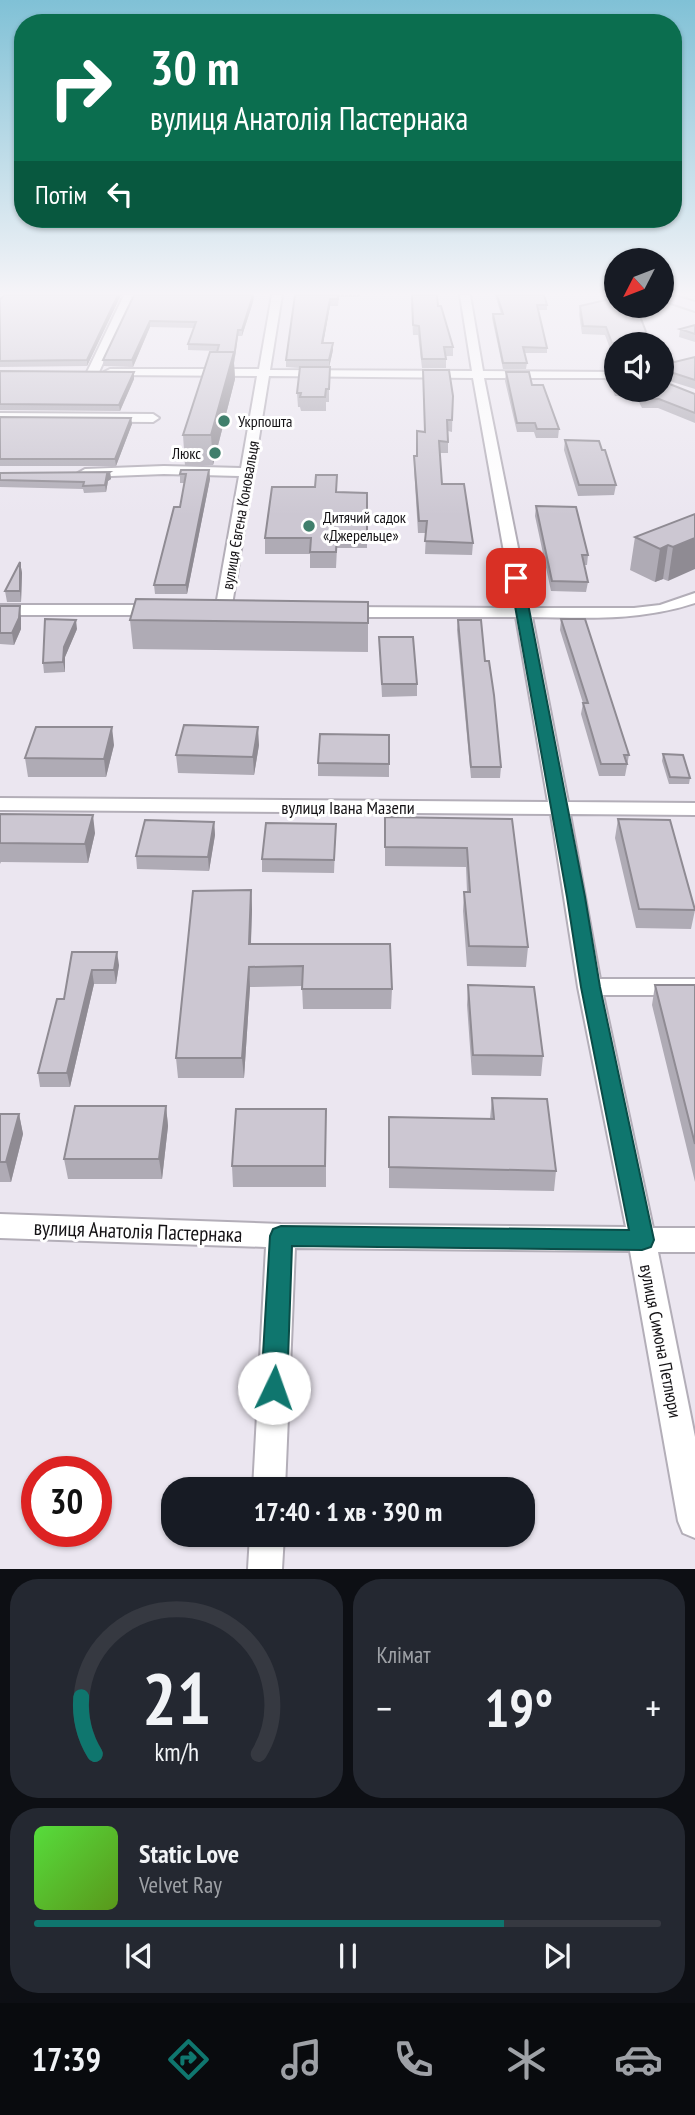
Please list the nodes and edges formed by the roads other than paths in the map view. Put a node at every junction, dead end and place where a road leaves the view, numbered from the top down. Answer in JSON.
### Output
{"nodes":[{"id":1,"x":95,"y":368,"type":"edge"},
{"id":2,"x":265,"y":368,"type":"edge"},
{"id":3,"x":477,"y":368,"type":"edge"},
{"id":4,"x":79,"y":372,"type":"edge"},
{"id":5,"x":93,"y":372,"type":"junction"},
{"id":6,"x":264,"y":372,"type":"junction"},
{"id":7,"x":478,"y":374,"type":"junction"},
{"id":8,"x":604,"y":375,"type":"edge"},
{"id":9,"x":0,"y":417,"type":"edge"},
{"id":10,"x":153,"y":418,"type":"dead end"},
{"id":11,"x":247,"y":472,"type":"junction"},
{"id":12,"x":69,"y":473,"type":"edge"},
{"id":13,"x":695,"y":598,"type":"edge"},
{"id":14,"x":0,"y":610,"type":"edge"},
{"id":15,"x":181,"y":611,"type":"edge"},
{"id":16,"x":223,"y":611,"type":"edge"},
{"id":17,"x":321,"y":611,"type":"edge"},
{"id":18,"x":524,"y":613,"type":"junction"},
{"id":19,"x":0,"y":804,"type":"edge"},
{"id":20,"x":558,"y":808,"type":"junction"},
{"id":21,"x":695,"y":809,"type":"edge"},
{"id":22,"x":590,"y":987,"type":"junction"},
{"id":23,"x":695,"y":987,"type":"edge"},
{"id":24,"x":1,"y":1228,"type":"edge"},
{"id":25,"x":281,"y":1236,"type":"junction"},
{"id":26,"x":642,"y":1240,"type":"junction"},
{"id":27,"x":695,"y":1240,"type":"edge"},
{"id":28,"x":270,"y":1477,"type":"edge"},
{"id":29,"x":695,"y":1521,"type":"edge"},
{"id":30,"x":266,"y":1547,"type":"edge"},
{"id":31,"x":265,"y":1569,"type":"edge"}],
"edges":[{"from":1,"to":5,"type":"street"},
{"from":2,"to":6,"type":"street","name":"вулиця Євгена Коновальця"},
{"from":3,"to":7,"type":"street","name":"вулиця Симона Петлюри"},
{"from":4,"to":5,"type":"street"},
{"from":5,"to":6,"type":"street"},
{"from":6,"to":7,"type":"street"},
{"from":6,"to":11,"type":"street","name":"вулиця Євгена Коновальця"},
{"from":7,"to":8,"type":"street"},
{"from":7,"to":18,"type":"street","name":"вулиця Симона Петлюри"},
{"from":9,"to":10,"type":"street"},
{"from":11,"to":12,"type":"street"},
{"from":11,"to":16,"type":"street","name":"вулиця Євгена Коновальця"},
{"from":13,"to":18,"type":"street"},
{"from":14,"to":15,"type":"street"},
{"from":17,"to":18,"type":"street"},
{"from":18,"to":20,"type":"street","name":"вулиця Симона Петлюри"},
{"from":19,"to":20,"type":"street","name":"вулиця Івана Мазепи"},
{"from":20,"to":21,"type":"street","name":"вулиця Івана Мазепи"},
{"from":20,"to":22,"type":"street","name":"вулиця Симона Петлюри"},
{"from":22,"to":23,"type":"street"},
{"from":22,"to":26,"type":"street","name":"вулиця Симона Петлюри"},
{"from":24,"to":25,"type":"street","name":"вулиця Анатолія Пастернака"},
{"from":25,"to":26,"type":"street","name":"вулиця Анатолія Пастернака"},
{"from":25,"to":28,"type":"street"},
{"from":26,"to":27,"type":"street","name":"вулиця Анатолія Пастернака"},
{"from":26,"to":29,"type":"street","name":"вулиця Симона Петлюри"},
{"from":30,"to":31,"type":"street"}]}
